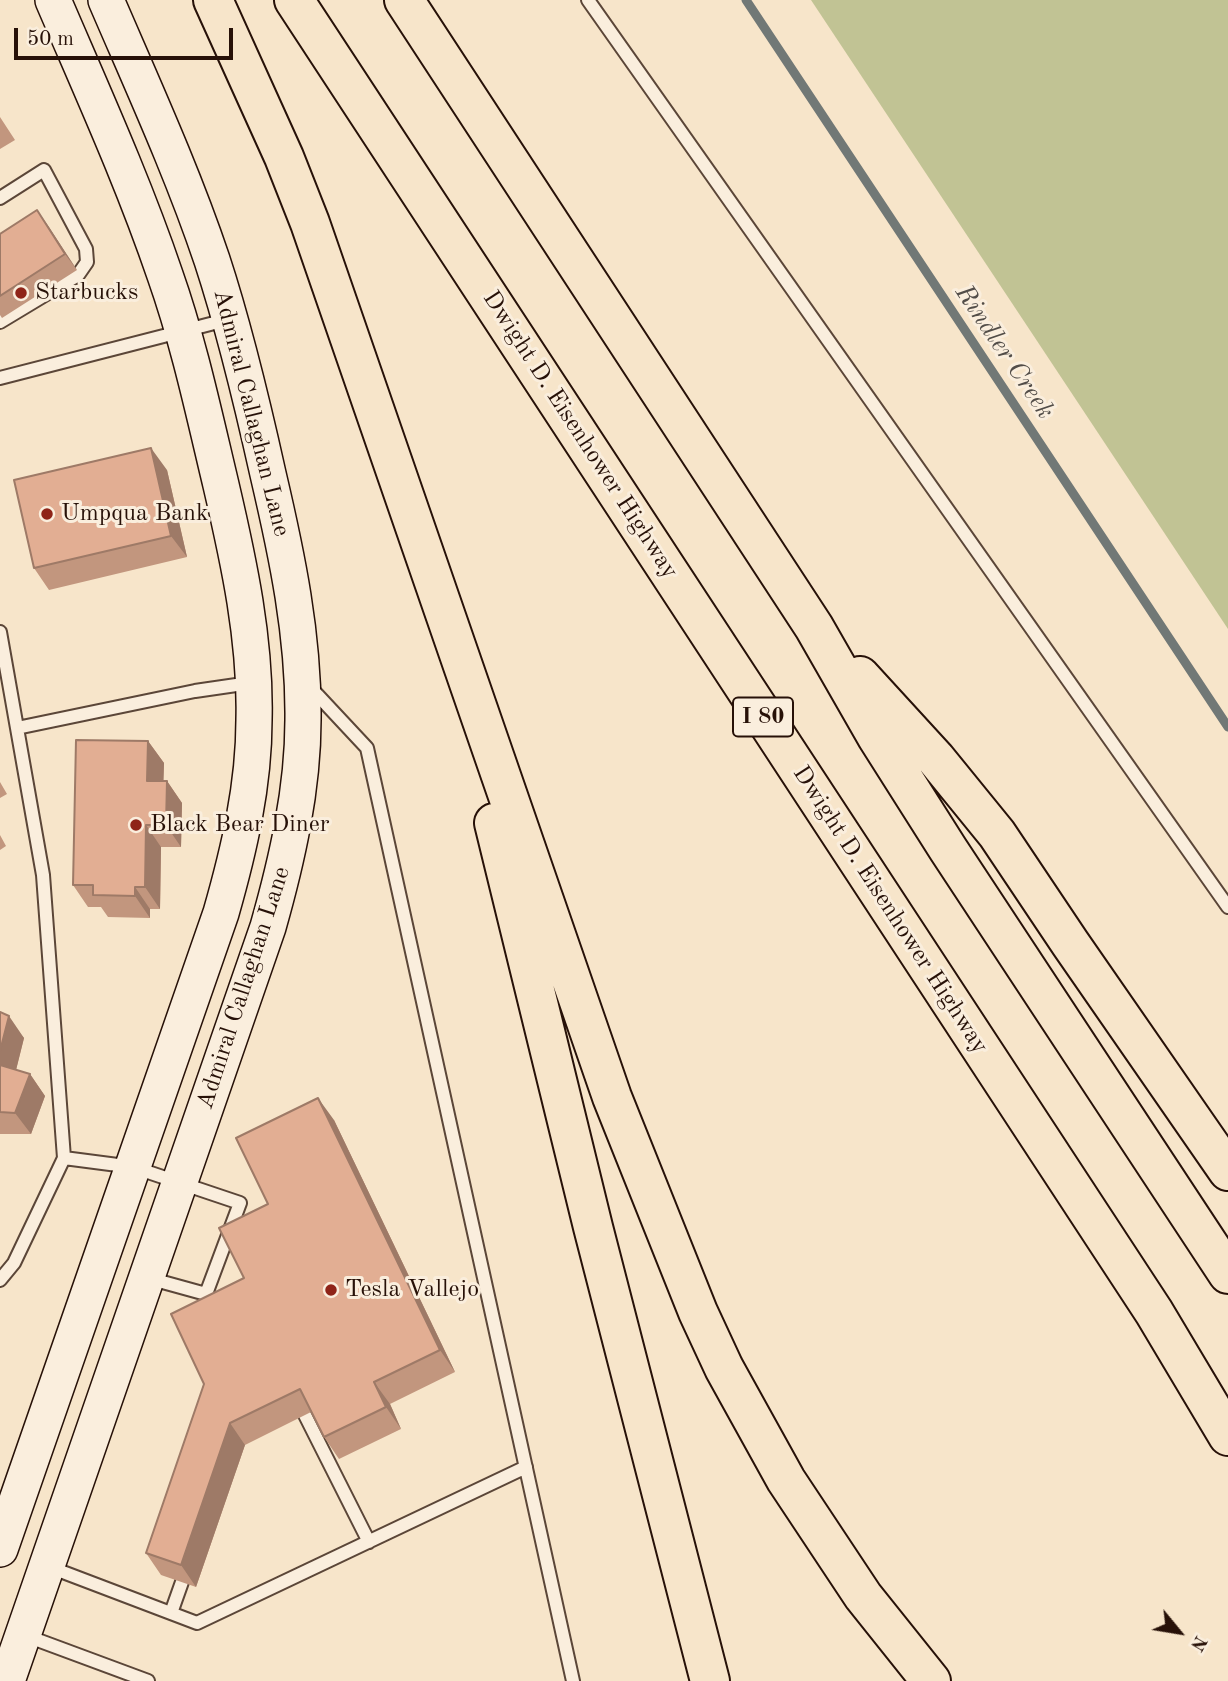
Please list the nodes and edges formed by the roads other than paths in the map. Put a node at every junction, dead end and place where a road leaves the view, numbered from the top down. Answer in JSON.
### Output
{"nodes":[{"id":1,"x":53,"y":0,"type":"edge"},
{"id":2,"x":106,"y":0,"type":"edge"},
{"id":3,"x":213,"y":0,"type":"edge"},
{"id":4,"x":294,"y":0,"type":"edge"},
{"id":5,"x":404,"y":0,"type":"edge"},
{"id":6,"x":588,"y":0,"type":"edge"},
{"id":7,"x":0,"y":198,"type":"edge"},
{"id":8,"x":230,"y":319,"type":"junction"},
{"id":9,"x":0,"y":322,"type":"edge"},
{"id":10,"x":182,"y":331,"type":"junction"},
{"id":11,"x":0,"y":377,"type":"edge"},
{"id":12,"x":440,"y":600,"type":"junction"},
{"id":13,"x":814,"y":627,"type":"junction"},
{"id":14,"x":0,"y":632,"type":"edge"},
{"id":15,"x":4,"y":678,"type":"edge"},
{"id":16,"x":303,"y":679,"type":"junction"},
{"id":17,"x":254,"y":683,"type":"junction"},
{"id":18,"x":17,"y":729,"type":"junction"},
{"id":19,"x":1228,"y":907,"type":"edge"},
{"id":20,"x":64,"y":1158,"type":"junction"},
{"id":21,"x":133,"y":1167,"type":"junction"},
{"id":22,"x":1228,"y":1171,"type":"edge"},
{"id":23,"x":179,"y":1183,"type":"junction"},
{"id":24,"x":1228,"y":1274,"type":"edge"},
{"id":25,"x":147,"y":1277,"type":"junction"},
{"id":26,"x":0,"y":1280,"type":"edge"},
{"id":27,"x":305,"y":1415,"type":"edge"},
{"id":28,"x":1228,"y":1436,"type":"edge"},
{"id":29,"x":526,"y":1467,"type":"junction"},
{"id":30,"x":369,"y":1542,"type":"junction"},
{"id":31,"x":0,"y":1549,"type":"edge"},
{"id":32,"x":47,"y":1566,"type":"junction"},
{"id":33,"x":183,"y":1582,"type":"edge"},
{"id":34,"x":171,"y":1613,"type":"junction"},
{"id":35,"x":23,"y":1635,"type":"junction"},
{"id":36,"x":7,"y":1681,"type":"edge"},
{"id":37,"x":148,"y":1681,"type":"edge"},
{"id":38,"x":573,"y":1681,"type":"edge"},
{"id":39,"x":710,"y":1681,"type":"edge"},
{"id":40,"x":931,"y":1681,"type":"edge"}],
"edges":[{"from":1,"to":10,"type":"main road","name":"Admiral Callaghan Lane"},
{"from":2,"to":8,"type":"main road","name":"Admiral Callaghan Lane"},
{"from":3,"to":12,"type":"highway"},
{"from":4,"to":28,"type":"highway","name":"Dwight D. Eisenhower Highway","number":"I 80"},
{"from":5,"to":13,"type":"highway"},
{"from":6,"to":19,"type":"lane"},
{"from":7,"to":9,"type":"lane"},
{"from":8,"to":10,"type":"lane"},
{"from":8,"to":16,"type":"main road","name":"Admiral Callaghan Lane"},
{"from":10,"to":11,"type":"lane"},
{"from":10,"to":17,"type":"main road","name":"Admiral Callaghan Lane"},
{"from":12,"to":39,"type":"highway"},
{"from":12,"to":40,"type":"highway"},
{"from":13,"to":22,"type":"highway"},
{"from":13,"to":24,"type":"highway"},
{"from":14,"to":15,"type":"lane"},
{"from":15,"to":18,"type":"lane"},
{"from":16,"to":23,"type":"main road","name":"Admiral Callaghan Lane"},
{"from":16,"to":29,"type":"lane"},
{"from":17,"to":18,"type":"lane"},
{"from":17,"to":21,"type":"main road","name":"Admiral Callaghan Lane"},
{"from":18,"to":20,"type":"lane"},
{"from":20,"to":21,"type":"lane"},
{"from":20,"to":26,"type":"lane"},
{"from":21,"to":23,"type":"lane"},
{"from":21,"to":31,"type":"main road","name":"Admiral Callaghan Lane"},
{"from":23,"to":25,"type":"main road","name":"Admiral Callaghan Lane"},
{"from":23,"to":25,"type":"lane"},
{"from":25,"to":32,"type":"main road","name":"Admiral Callaghan Lane"},
{"from":27,"to":30,"type":"lane"},
{"from":29,"to":30,"type":"lane"},
{"from":29,"to":38,"type":"lane"},
{"from":30,"to":34,"type":"lane"},
{"from":32,"to":34,"type":"lane"},
{"from":32,"to":35,"type":"main road","name":"Admiral Callaghan Lane"},
{"from":33,"to":34,"type":"lane"},
{"from":35,"to":36,"type":"main road","name":"Admiral Callaghan Lane"},
{"from":35,"to":37,"type":"lane"}]}
